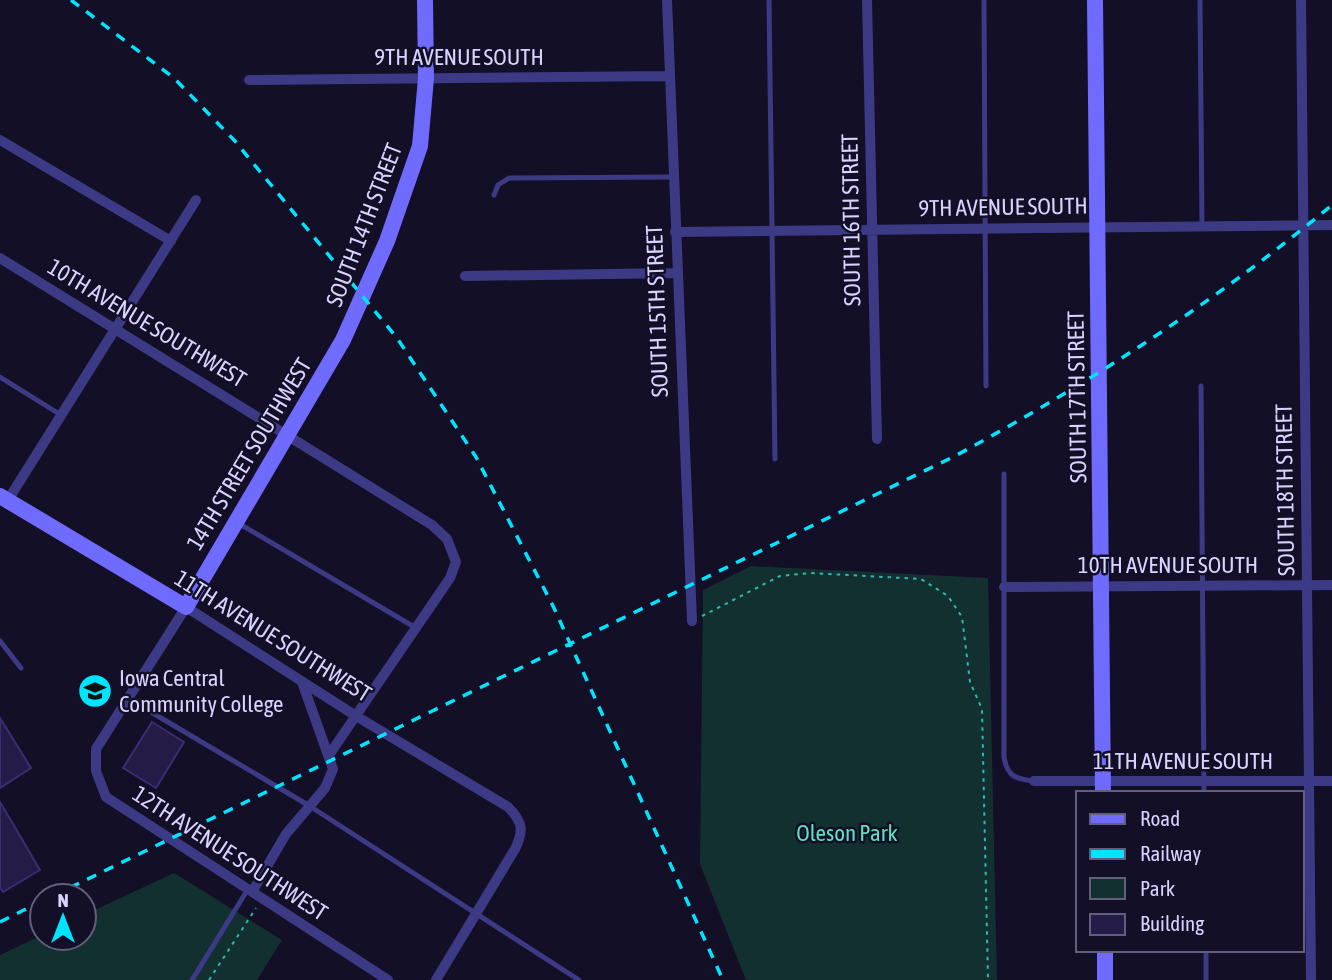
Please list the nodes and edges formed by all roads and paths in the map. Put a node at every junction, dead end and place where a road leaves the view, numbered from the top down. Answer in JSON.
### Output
{"nodes":[{"id":1,"x":425,"y":0,"type":"edge"},
{"id":2,"x":667,"y":0,"type":"edge"},
{"id":3,"x":769,"y":0,"type":"edge"},
{"id":4,"x":867,"y":0,"type":"edge"},
{"id":5,"x":984,"y":0,"type":"edge"},
{"id":6,"x":1095,"y":0,"type":"edge"},
{"id":7,"x":1200,"y":0,"type":"edge"},
{"id":8,"x":1301,"y":0,"type":"edge"},
{"id":9,"x":670,"y":76,"type":"junction"},
{"id":10,"x":426,"y":78,"type":"junction"},
{"id":11,"x":249,"y":80,"type":"dead end"},
{"id":12,"x":0,"y":140,"type":"edge"},
{"id":13,"x":673,"y":177,"type":"junction"},
{"id":14,"x":494,"y":195,"type":"dead end"},
{"id":15,"x":196,"y":200,"type":"dead end"},
{"id":16,"x":1303,"y":225,"type":"junction"},
{"id":17,"x":1332,"y":225,"type":"edge"},
{"id":18,"x":1202,"y":226,"type":"junction"},
{"id":19,"x":1098,"y":228,"type":"junction"},
{"id":20,"x":987,"y":229,"type":"junction"},
{"id":21,"x":872,"y":230,"type":"junction"},
{"id":22,"x":774,"y":231,"type":"junction"},
{"id":23,"x":675,"y":232,"type":"junction"},
{"id":24,"x":171,"y":240,"type":"junction"},
{"id":25,"x":0,"y":258,"type":"edge"},
{"id":26,"x":676,"y":273,"type":"junction"},
{"id":27,"x":465,"y":276,"type":"dead end"},
{"id":28,"x":115,"y":329,"type":"junction"},
{"id":29,"x":343,"y":340,"type":"joint"},
{"id":30,"x":0,"y":377,"type":"edge"},
{"id":31,"x":986,"y":386,"type":"dead end"},
{"id":32,"x":1201,"y":386,"type":"dead end"},
{"id":33,"x":61,"y":415,"type":"junction"},
{"id":34,"x":288,"y":433,"type":"junction"},
{"id":35,"x":877,"y":439,"type":"dead end"},
{"id":36,"x":775,"y":459,"type":"dead end"},
{"id":37,"x":1004,"y":474,"type":"dead end"},
{"id":38,"x":4,"y":498,"type":"edge"},
{"id":39,"x":236,"y":522,"type":"junction"},
{"id":40,"x":1307,"y":585,"type":"junction"},
{"id":41,"x":1332,"y":585,"type":"edge"},
{"id":42,"x":1203,"y":586,"type":"junction"},
{"id":43,"x":1004,"y":587,"type":"junction"},
{"id":44,"x":1101,"y":587,"type":"junction"},
{"id":45,"x":186,"y":607,"type":"junction"},
{"id":46,"x":692,"y":621,"type":"joint"},
{"id":47,"x":416,"y":628,"type":"junction"},
{"id":48,"x":0,"y":641,"type":"edge"},
{"id":49,"x":21,"y":668,"type":"dead end"},
{"id":50,"x":302,"y":682,"type":"junction"},
{"id":51,"x":127,"y":697,"type":"junction"},
{"id":52,"x":356,"y":716,"type":"junction"},
{"id":53,"x":329,"y":755,"type":"junction"},
{"id":54,"x":1332,"y":780,"type":"edge"},
{"id":55,"x":1034,"y":781,"type":"joint"},
{"id":56,"x":1309,"y":781,"type":"junction"},
{"id":57,"x":1204,"y":787,"type":"edge"},
{"id":58,"x":1103,"y":788,"type":"edge"},
{"id":59,"x":308,"y":805,"type":"junction"},
{"id":60,"x":250,"y":890,"type":"junction"},
{"id":61,"x":262,"y":898,"type":"junction"},
{"id":62,"x":476,"y":911,"type":"junction"},
{"id":63,"x":1105,"y":952,"type":"edge"},
{"id":64,"x":1206,"y":952,"type":"edge"},
{"id":65,"x":192,"y":980,"type":"edge"},
{"id":66,"x":209,"y":980,"type":"edge"},
{"id":67,"x":388,"y":980,"type":"edge"},
{"id":68,"x":436,"y":980,"type":"edge"},
{"id":69,"x":579,"y":980,"type":"edge"},
{"id":70,"x":988,"y":980,"type":"edge"},
{"id":71,"x":1105,"y":980,"type":"edge"},
{"id":72,"x":1206,"y":980,"type":"edge"},
{"id":73,"x":1311,"y":980,"type":"edge"}],
"edges":[{"from":1,"to":10,"type":"street","name":"SOUTH 14TH STREET"},
{"from":2,"to":9,"type":"street","name":"SOUTH 15TH STREET"},
{"from":3,"to":22,"type":"lane"},
{"from":4,"to":21,"type":"street","name":"SOUTH 16TH STREET"},
{"from":5,"to":20,"type":"lane"},
{"from":6,"to":19,"type":"street","name":"SOUTH 17TH STREET"},
{"from":7,"to":18,"type":"lane"},
{"from":8,"to":16,"type":"street","name":"SOUTH 18TH STREET"},
{"from":9,"to":10,"type":"street","name":"9TH AVENUE SOUTH"},
{"from":9,"to":13,"type":"street","name":"SOUTH 15TH STREET"},
{"from":10,"to":11,"type":"street","name":"9TH AVENUE SOUTH"},
{"from":10,"to":29,"type":"street","name":"SOUTH 14TH STREET"},
{"from":12,"to":24,"type":"street"},
{"from":13,"to":14,"type":"lane"},
{"from":13,"to":23,"type":"street","name":"SOUTH 15TH STREET"},
{"from":15,"to":24,"type":"street"},
{"from":16,"to":17,"type":"street","name":"9TH AVENUE SOUTH"},
{"from":16,"to":18,"type":"street","name":"9TH AVENUE SOUTH"},
{"from":16,"to":40,"type":"street","name":"SOUTH 18TH STREET"},
{"from":18,"to":19,"type":"street","name":"9TH AVENUE SOUTH"},
{"from":19,"to":20,"type":"street","name":"9TH AVENUE SOUTH"},
{"from":19,"to":44,"type":"street","name":"SOUTH 17TH STREET"},
{"from":20,"to":21,"type":"street","name":"9TH AVENUE SOUTH"},
{"from":20,"to":31,"type":"lane"},
{"from":21,"to":22,"type":"street","name":"9TH AVENUE SOUTH"},
{"from":21,"to":35,"type":"street","name":"SOUTH 16TH STREET"},
{"from":22,"to":23,"type":"street","name":"9TH AVENUE SOUTH"},
{"from":22,"to":36,"type":"lane"},
{"from":23,"to":26,"type":"street","name":"SOUTH 15TH STREET"},
{"from":24,"to":28,"type":"street"},
{"from":25,"to":28,"type":"street","name":"10TH AVENUE SOUTHWEST"},
{"from":26,"to":27,"type":"street"},
{"from":26,"to":46,"type":"street","name":"SOUTH 15TH STREET"},
{"from":28,"to":33,"type":"street"},
{"from":28,"to":34,"type":"street","name":"10TH AVENUE SOUTHWEST"},
{"from":29,"to":34,"type":"street","name":"14TH STREET SOUTHWEST"},
{"from":30,"to":33,"type":"lane"},
{"from":32,"to":42,"type":"lane"},
{"from":33,"to":38,"type":"street"},
{"from":34,"to":39,"type":"street","name":"14TH STREET SOUTHWEST"},
{"from":34,"to":47,"type":"street","name":"10TH AVENUE SOUTHWEST"},
{"from":37,"to":43,"type":"lane"},
{"from":38,"to":45,"type":"street","name":"11TH AVENUE SOUTHWEST"},
{"from":39,"to":45,"type":"street","name":"14TH STREET SOUTHWEST"},
{"from":39,"to":47,"type":"lane"},
{"from":40,"to":41,"type":"street","name":"10TH AVENUE SOUTH"},
{"from":40,"to":42,"type":"street","name":"10TH AVENUE SOUTH"},
{"from":40,"to":56,"type":"street","name":"SOUTH 18TH STREET"},
{"from":42,"to":44,"type":"street","name":"10TH AVENUE SOUTH"},
{"from":42,"to":57,"type":"lane"},
{"from":43,"to":44,"type":"street","name":"10TH AVENUE SOUTH"},
{"from":43,"to":55,"type":"lane"},
{"from":44,"to":58,"type":"street","name":"SOUTH 17TH STREET"},
{"from":45,"to":50,"type":"street","name":"11TH AVENUE SOUTHWEST"},
{"from":45,"to":51,"type":"street","name":"14TH STREET SOUTHWEST"},
{"from":46,"to":70,"type":"path"},
{"from":47,"to":52,"type":"street"},
{"from":48,"to":49,"type":"lane"},
{"from":50,"to":52,"type":"street","name":"11TH AVENUE SOUTHWEST"},
{"from":50,"to":53,"type":"street"},
{"from":51,"to":59,"type":"lane"},
{"from":51,"to":60,"type":"street","name":"12TH AVENUE SOUTHWEST"},
{"from":52,"to":53,"type":"street"},
{"from":52,"to":62,"type":"street","name":"11TH AVENUE SOUTHWEST"},
{"from":53,"to":59,"type":"street"},
{"from":54,"to":56,"type":"street","name":"11TH AVENUE SOUTH"},
{"from":55,"to":58,"type":"street","name":"11TH AVENUE SOUTH"},
{"from":56,"to":57,"type":"street","name":"11TH AVENUE SOUTH"},
{"from":56,"to":73,"type":"street","name":"SOUTH 18TH STREET"},
{"from":57,"to":58,"type":"street","name":"11TH AVENUE SOUTH"},
{"from":59,"to":60,"type":"street"},
{"from":59,"to":62,"type":"lane"},
{"from":60,"to":61,"type":"street","name":"12TH AVENUE SOUTHWEST"},
{"from":60,"to":65,"type":"lane"},
{"from":61,"to":66,"type":"path"},
{"from":61,"to":67,"type":"street","name":"12TH AVENUE SOUTHWEST"},
{"from":62,"to":68,"type":"street"},
{"from":62,"to":69,"type":"lane"},
{"from":63,"to":71,"type":"street"},
{"from":64,"to":72,"type":"lane"}]}
